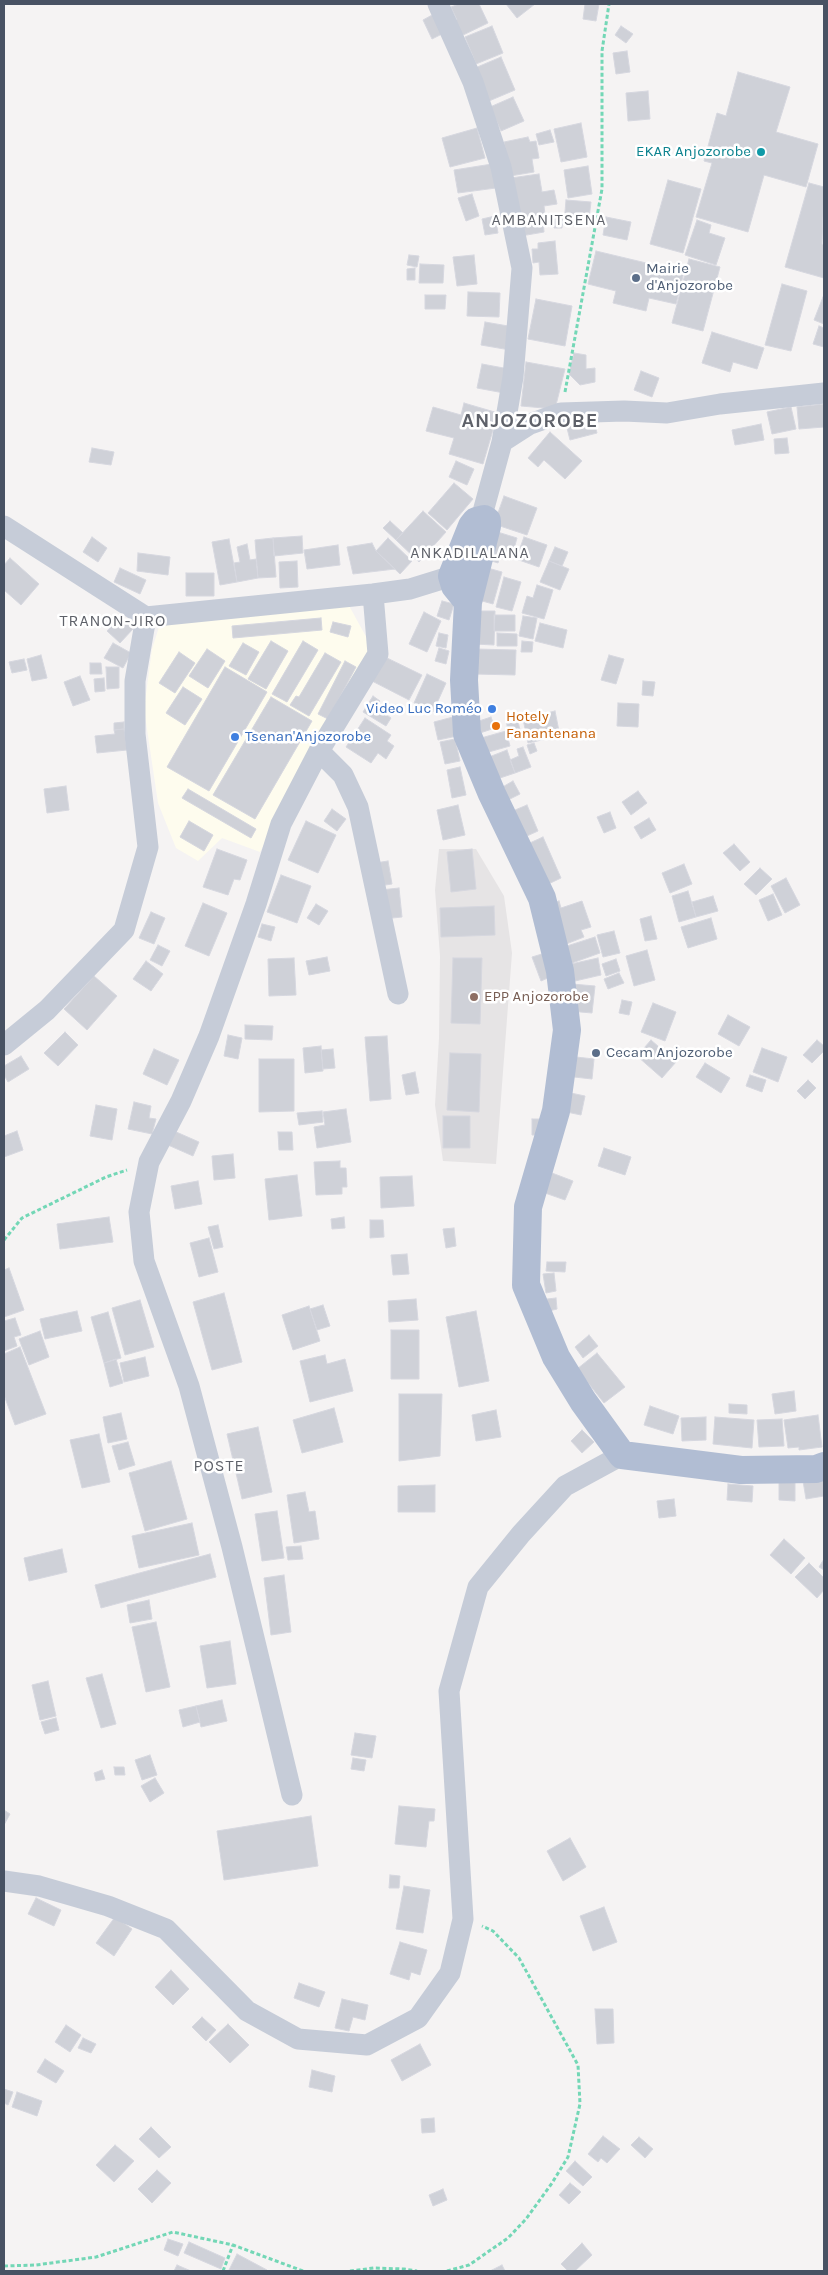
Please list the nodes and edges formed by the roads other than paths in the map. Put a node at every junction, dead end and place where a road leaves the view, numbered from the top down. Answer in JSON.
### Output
{"nodes":[{"id":1,"x":438,"y":4,"type":"edge"},
{"id":2,"x":824,"y":393,"type":"edge"},
{"id":3,"x":502,"y":442,"type":"junction"},
{"id":4,"x":481,"y":519,"type":"junction"},
{"id":5,"x":4,"y":526,"type":"edge"},
{"id":6,"x":452,"y":576,"type":"junction"},
{"id":7,"x":373,"y":594,"type":"junction"},
{"id":8,"x":468,"y":602,"type":"junction"},
{"id":9,"x":146,"y":617,"type":"junction"},
{"id":10,"x":319,"y":751,"type":"junction"},
{"id":11,"x":398,"y":994,"type":"dead end"},
{"id":12,"x":4,"y":1045,"type":"edge"},
{"id":13,"x":622,"y":1455,"type":"junction"},
{"id":14,"x":824,"y":1466,"type":"edge"},
{"id":15,"x":292,"y":1795,"type":"dead end"},
{"id":16,"x":4,"y":1881,"type":"edge"}],
"edges":[{"from":1,"to":3,"type":"street"},
{"from":2,"to":3,"type":"street"},
{"from":3,"to":4,"type":"street"},
{"from":4,"to":6,"type":"main road"},
{"from":4,"to":8,"type":"main road"},
{"from":5,"to":9,"type":"street"},
{"from":6,"to":7,"type":"street"},
{"from":6,"to":8,"type":"main road"},
{"from":7,"to":9,"type":"street"},
{"from":7,"to":10,"type":"street"},
{"from":8,"to":13,"type":"main road"},
{"from":9,"to":12,"type":"street"},
{"from":10,"to":11,"type":"street"},
{"from":10,"to":15,"type":"street"},
{"from":13,"to":14,"type":"main road"},
{"from":13,"to":16,"type":"street"}]}
